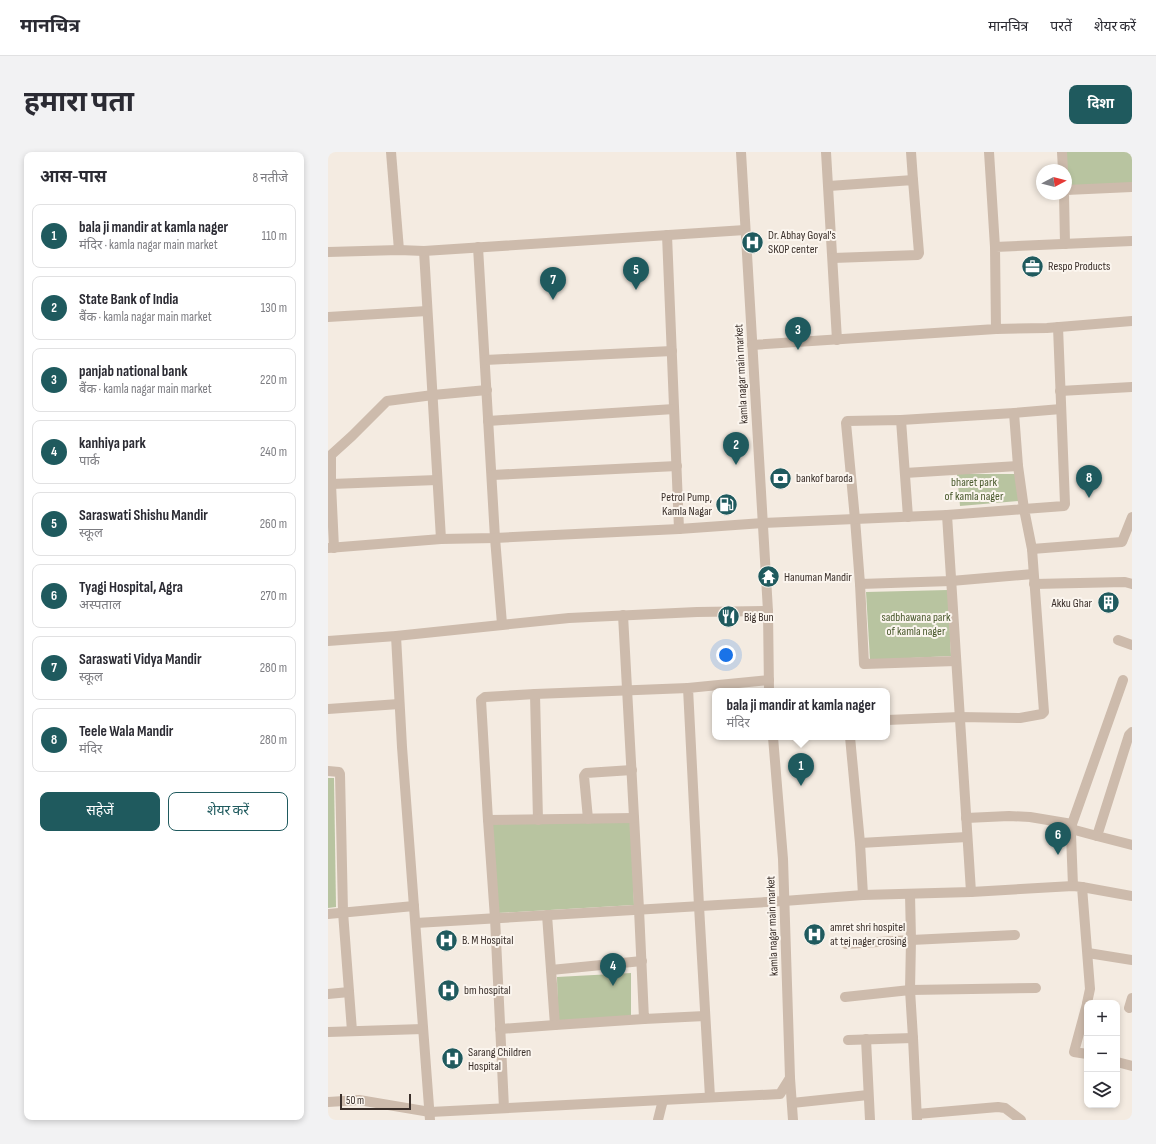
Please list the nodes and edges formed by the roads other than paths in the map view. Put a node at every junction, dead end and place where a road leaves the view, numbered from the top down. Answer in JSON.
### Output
{"nodes":[{"id":1,"x":391,"y":152,"type":"edge"},
{"id":2,"x":741,"y":152,"type":"edge"},
{"id":3,"x":826,"y":152,"type":"edge"},
{"id":4,"x":910,"y":152,"type":"edge"},
{"id":5,"x":989,"y":152,"type":"edge"},
{"id":6,"x":1062,"y":152,"type":"edge"},
{"id":7,"x":1063,"y":164,"type":"edge"},
{"id":8,"x":913,"y":180,"type":"junction"},
{"id":9,"x":829,"y":186,"type":"junction"},
{"id":10,"x":1132,"y":187,"type":"edge"},
{"id":11,"x":1072,"y":190,"type":"edge"},
{"id":12,"x":1064,"y":200,"type":"edge"},
{"id":13,"x":745,"y":230,"type":"junction"},
{"id":14,"x":667,"y":235,"type":"junction"},
{"id":15,"x":1132,"y":241,"type":"edge"},
{"id":16,"x":1065,"y":244,"type":"junction"},
{"id":17,"x":478,"y":247,"type":"junction"},
{"id":18,"x":995,"y":247,"type":"junction"},
{"id":19,"x":400,"y":250,"type":"junction"},
{"id":20,"x":424,"y":251,"type":"junction"},
{"id":21,"x":328,"y":252,"type":"edge"},
{"id":22,"x":833,"y":258,"type":"junction"},
{"id":23,"x":427,"y":311,"type":"junction"},
{"id":24,"x":328,"y":317,"type":"edge"},
{"id":25,"x":1132,"y":321,"type":"edge"},
{"id":26,"x":1058,"y":327,"type":"junction"},
{"id":27,"x":996,"y":329,"type":"junction"},
{"id":28,"x":837,"y":340,"type":"junction"},
{"id":29,"x":752,"y":346,"type":"junction"},
{"id":30,"x":672,"y":351,"type":"junction"},
{"id":31,"x":485,"y":360,"type":"junction"},
{"id":32,"x":1132,"y":387,"type":"edge"},
{"id":33,"x":487,"y":390,"type":"junction"},
{"id":34,"x":1060,"y":391,"type":"junction"},
{"id":35,"x":432,"y":395,"type":"junction"},
{"id":36,"x":1061,"y":409,"type":"junction"},
{"id":37,"x":674,"y":410,"type":"junction"},
{"id":38,"x":1014,"y":413,"type":"junction"},
{"id":39,"x":902,"y":420,"type":"junction"},
{"id":40,"x":488,"y":422,"type":"junction"},
{"id":41,"x":677,"y":466,"type":"junction"},
{"id":42,"x":1018,"y":466,"type":"junction"},
{"id":43,"x":905,"y":473,"type":"junction"},
{"id":44,"x":492,"y":475,"type":"junction"},
{"id":45,"x":437,"y":480,"type":"junction"},
{"id":46,"x":331,"y":484,"type":"junction"},
{"id":47,"x":1024,"y":509,"type":"junction"},
{"id":48,"x":947,"y":515,"type":"junction"},
{"id":49,"x":908,"y":517,"type":"junction"},
{"id":50,"x":1132,"y":517,"type":"edge"},
{"id":51,"x":856,"y":519,"type":"junction"},
{"id":52,"x":763,"y":523,"type":"junction"},
{"id":53,"x":679,"y":529,"type":"junction"},
{"id":54,"x":495,"y":538,"type":"junction"},
{"id":55,"x":441,"y":540,"type":"junction"},
{"id":56,"x":331,"y":548,"type":"edge"},
{"id":57,"x":1032,"y":549,"type":"junction"},
{"id":58,"x":1034,"y":579,"type":"junction"},
{"id":59,"x":951,"y":581,"type":"junction"},
{"id":60,"x":860,"y":584,"type":"junction"},
{"id":61,"x":1132,"y":584,"type":"edge"},
{"id":62,"x":768,"y":611,"type":"junction"},
{"id":63,"x":623,"y":615,"type":"junction"},
{"id":64,"x":502,"y":624,"type":"junction"},
{"id":65,"x":396,"y":636,"type":"junction"},
{"id":66,"x":1118,"y":640,"type":"dead end"},
{"id":67,"x":328,"y":641,"type":"edge"},
{"id":68,"x":1132,"y":645,"type":"edge"},
{"id":69,"x":956,"y":661,"type":"junction"},
{"id":70,"x":768,"y":680,"type":"junction"},
{"id":71,"x":1123,"y":680,"type":"dead end"},
{"id":72,"x":688,"y":688,"type":"junction"},
{"id":73,"x":769,"y":688,"type":"edge"},
{"id":74,"x":627,"y":690,"type":"junction"},
{"id":75,"x":535,"y":694,"type":"junction"},
{"id":76,"x":399,"y":704,"type":"junction"},
{"id":77,"x":328,"y":709,"type":"edge"},
{"id":78,"x":960,"y":717,"type":"junction"},
{"id":79,"x":890,"y":720,"type":"edge"},
{"id":80,"x":1132,"y":732,"type":"edge"},
{"id":81,"x":773,"y":740,"type":"edge"},
{"id":82,"x":850,"y":740,"type":"edge"},
{"id":83,"x":632,"y":770,"type":"junction"},
{"id":84,"x":328,"y":771,"type":"edge"},
{"id":85,"x":634,"y":818,"type":"junction"},
{"id":86,"x":966,"y":818,"type":"junction"},
{"id":87,"x":588,"y":819,"type":"junction"},
{"id":88,"x":488,"y":820,"type":"junction"},
{"id":89,"x":538,"y":820,"type":"junction"},
{"id":90,"x":1071,"y":826,"type":"junction"},
{"id":91,"x":1096,"y":836,"type":"junction"},
{"id":92,"x":967,"y":837,"type":"junction"},
{"id":93,"x":860,"y":843,"type":"junction"},
{"id":94,"x":1132,"y":845,"type":"edge"},
{"id":95,"x":1078,"y":887,"type":"junction"},
{"id":96,"x":970,"y":892,"type":"junction"},
{"id":97,"x":910,"y":894,"type":"junction"},
{"id":98,"x":863,"y":895,"type":"junction"},
{"id":99,"x":1132,"y":896,"type":"edge"},
{"id":100,"x":784,"y":901,"type":"junction"},
{"id":101,"x":414,"y":906,"type":"junction"},
{"id":102,"x":699,"y":906,"type":"junction"},
{"id":103,"x":640,"y":909,"type":"junction"},
{"id":104,"x":343,"y":912,"type":"junction"},
{"id":105,"x":328,"y":914,"type":"edge"},
{"id":106,"x":547,"y":915,"type":"junction"},
{"id":107,"x":495,"y":918,"type":"junction"},
{"id":108,"x":416,"y":923,"type":"junction"},
{"id":109,"x":1015,"y":935,"type":"dead end"},
{"id":110,"x":911,"y":940,"type":"junction"},
{"id":111,"x":846,"y":944,"type":"dead end"},
{"id":112,"x":1088,"y":953,"type":"junction"},
{"id":113,"x":1132,"y":960,"type":"edge"},
{"id":114,"x":642,"y":961,"type":"junction"},
{"id":115,"x":551,"y":970,"type":"junction"},
{"id":116,"x":1036,"y":988,"type":"dead end"},
{"id":117,"x":910,"y":990,"type":"junction"},
{"id":118,"x":349,"y":992,"type":"junction"},
{"id":119,"x":328,"y":994,"type":"edge"},
{"id":120,"x":845,"y":997,"type":"dead end"},
{"id":121,"x":1132,"y":998,"type":"edge"},
{"id":122,"x":1088,"y":1000,"type":"edge"},
{"id":123,"x":1129,"y":1008,"type":"dead end"},
{"id":124,"x":1084,"y":1014,"type":"edge"},
{"id":125,"x":705,"y":1016,"type":"junction"},
{"id":126,"x":644,"y":1019,"type":"junction"},
{"id":127,"x":555,"y":1025,"type":"junction"},
{"id":128,"x":423,"y":1029,"type":"junction"},
{"id":129,"x":500,"y":1029,"type":"junction"},
{"id":130,"x":352,"y":1031,"type":"junction"},
{"id":131,"x":328,"y":1032,"type":"edge"},
{"id":132,"x":914,"y":1038,"type":"junction"},
{"id":133,"x":866,"y":1039,"type":"junction"},
{"id":134,"x":848,"y":1040,"type":"dead end"},
{"id":135,"x":1084,"y":1054,"type":"edge"},
{"id":136,"x":1120,"y":1063,"type":"edge"},
{"id":137,"x":1132,"y":1066,"type":"edge"},
{"id":138,"x":790,"y":1078,"type":"junction"},
{"id":139,"x":868,"y":1095,"type":"junction"},
{"id":140,"x":710,"y":1097,"type":"junction"},
{"id":141,"x":662,"y":1100,"type":"junction"},
{"id":142,"x":328,"y":1102,"type":"edge"},
{"id":143,"x":792,"y":1103,"type":"junction"},
{"id":144,"x":504,"y":1108,"type":"junction"},
{"id":145,"x":430,"y":1116,"type":"edge"},
{"id":146,"x":917,"y":1117,"type":"edge"},
{"id":147,"x":658,"y":1120,"type":"edge"},
{"id":148,"x":793,"y":1120,"type":"edge"},
{"id":149,"x":870,"y":1120,"type":"edge"},
{"id":150,"x":1021,"y":1120,"type":"edge"}],
"edges":[{"from":1,"to":19,"type":"street"},
{"from":2,"to":13,"type":"street","name":"kamla nagar main market"},
{"from":3,"to":9,"type":"street"},
{"from":4,"to":8,"type":"street"},
{"from":5,"to":18,"type":"street"},
{"from":6,"to":7,"type":"street"},
{"from":8,"to":9,"type":"street"},
{"from":8,"to":22,"type":"street"},
{"from":9,"to":22,"type":"street"},
{"from":10,"to":11,"type":"street"},
{"from":12,"to":16,"type":"street"},
{"from":13,"to":14,"type":"street"},
{"from":13,"to":29,"type":"street","name":"kamla nagar main market"},
{"from":14,"to":17,"type":"street"},
{"from":14,"to":30,"type":"street"},
{"from":15,"to":16,"type":"street"},
{"from":16,"to":18,"type":"street"},
{"from":17,"to":20,"type":"street"},
{"from":17,"to":31,"type":"street"},
{"from":18,"to":27,"type":"street"},
{"from":19,"to":20,"type":"street"},
{"from":19,"to":21,"type":"street"},
{"from":20,"to":23,"type":"street"},
{"from":22,"to":28,"type":"street"},
{"from":23,"to":24,"type":"street"},
{"from":23,"to":35,"type":"street"},
{"from":25,"to":26,"type":"street"},
{"from":26,"to":27,"type":"street"},
{"from":26,"to":34,"type":"street"},
{"from":27,"to":28,"type":"street"},
{"from":28,"to":29,"type":"street"},
{"from":29,"to":52,"type":"street","name":"kamla nagar main market"},
{"from":30,"to":31,"type":"street"},
{"from":30,"to":37,"type":"street"},
{"from":31,"to":33,"type":"street"},
{"from":32,"to":34,"type":"street"},
{"from":33,"to":35,"type":"street"},
{"from":33,"to":40,"type":"street"},
{"from":34,"to":36,"type":"street"},
{"from":35,"to":45,"type":"street"},
{"from":35,"to":46,"type":"street"},
{"from":36,"to":38,"type":"street"},
{"from":36,"to":47,"type":"street"},
{"from":37,"to":40,"type":"street"},
{"from":37,"to":41,"type":"street"},
{"from":38,"to":39,"type":"street"},
{"from":38,"to":42,"type":"street"},
{"from":39,"to":43,"type":"street"},
{"from":39,"to":51,"type":"street"},
{"from":40,"to":44,"type":"street"},
{"from":41,"to":44,"type":"street"},
{"from":41,"to":53,"type":"street"},
{"from":42,"to":43,"type":"street"},
{"from":42,"to":47,"type":"street"},
{"from":43,"to":49,"type":"street"},
{"from":44,"to":54,"type":"street"},
{"from":45,"to":46,"type":"street"},
{"from":45,"to":55,"type":"street"},
{"from":46,"to":56,"type":"street"},
{"from":47,"to":48,"type":"street"},
{"from":47,"to":57,"type":"street"},
{"from":48,"to":49,"type":"street"},
{"from":48,"to":59,"type":"street"},
{"from":49,"to":51,"type":"street"},
{"from":50,"to":57,"type":"street"},
{"from":51,"to":52,"type":"street"},
{"from":51,"to":60,"type":"street"},
{"from":52,"to":53,"type":"street"},
{"from":52,"to":62,"type":"street","name":"kamla nagar main market"},
{"from":53,"to":54,"type":"street"},
{"from":54,"to":55,"type":"street"},
{"from":54,"to":64,"type":"street"},
{"from":55,"to":56,"type":"street"},
{"from":57,"to":58,"type":"street"},
{"from":58,"to":59,"type":"street"},
{"from":58,"to":61,"type":"street"},
{"from":58,"to":78,"type":"street"},
{"from":59,"to":60,"type":"street"},
{"from":59,"to":69,"type":"street"},
{"from":60,"to":69,"type":"street"},
{"from":62,"to":63,"type":"street"},
{"from":62,"to":70,"type":"street","name":"kamla nagar main market"},
{"from":63,"to":64,"type":"street"},
{"from":63,"to":74,"type":"street"},
{"from":64,"to":65,"type":"street"},
{"from":65,"to":67,"type":"street"},
{"from":65,"to":76,"type":"street"},
{"from":66,"to":68,"type":"street"},
{"from":69,"to":78,"type":"street"},
{"from":70,"to":72,"type":"street"},
{"from":70,"to":73,"type":"street","name":"kamla nagar main market"},
{"from":71,"to":90,"type":"street"},
{"from":72,"to":74,"type":"street"},
{"from":72,"to":102,"type":"street"},
{"from":74,"to":75,"type":"street"},
{"from":74,"to":83,"type":"street"},
{"from":75,"to":88,"type":"street"},
{"from":75,"to":89,"type":"street"},
{"from":76,"to":77,"type":"street"},
{"from":76,"to":101,"type":"street"},
{"from":78,"to":79,"type":"street"},
{"from":78,"to":86,"type":"street"},
{"from":80,"to":91,"type":"street"},
{"from":81,"to":100,"type":"street","name":"kamla nagar main market"},
{"from":82,"to":93,"type":"street"},
{"from":83,"to":85,"type":"street"},
{"from":83,"to":87,"type":"street"},
{"from":84,"to":104,"type":"street"},
{"from":85,"to":87,"type":"street"},
{"from":85,"to":103,"type":"street"},
{"from":86,"to":90,"type":"street"},
{"from":86,"to":92,"type":"street"},
{"from":87,"to":89,"type":"street"},
{"from":88,"to":89,"type":"street"},
{"from":88,"to":107,"type":"street"},
{"from":90,"to":91,"type":"street"},
{"from":90,"to":95,"type":"street"},
{"from":91,"to":94,"type":"street"},
{"from":92,"to":93,"type":"street"},
{"from":92,"to":96,"type":"street"},
{"from":93,"to":98,"type":"street"},
{"from":95,"to":96,"type":"street"},
{"from":95,"to":99,"type":"street"},
{"from":95,"to":112,"type":"street"},
{"from":96,"to":97,"type":"street"},
{"from":97,"to":98,"type":"street"},
{"from":97,"to":110,"type":"street"},
{"from":98,"to":100,"type":"street"},
{"from":100,"to":102,"type":"street"},
{"from":100,"to":138,"type":"street","name":"kamla nagar main market"},
{"from":101,"to":104,"type":"street"},
{"from":101,"to":108,"type":"street"},
{"from":102,"to":103,"type":"street"},
{"from":102,"to":125,"type":"street"},
{"from":103,"to":106,"type":"street"},
{"from":103,"to":114,"type":"street"},
{"from":104,"to":105,"type":"street"},
{"from":104,"to":118,"type":"street"},
{"from":106,"to":107,"type":"street"},
{"from":106,"to":115,"type":"street"},
{"from":107,"to":108,"type":"street"},
{"from":107,"to":129,"type":"street"},
{"from":108,"to":128,"type":"street"},
{"from":109,"to":110,"type":"street"},
{"from":110,"to":111,"type":"street"},
{"from":110,"to":117,"type":"street"},
{"from":112,"to":113,"type":"street"},
{"from":112,"to":122,"type":"street"},
{"from":114,"to":115,"type":"street"},
{"from":114,"to":126,"type":"street"},
{"from":115,"to":127,"type":"street"},
{"from":116,"to":117,"type":"street"},
{"from":117,"to":120,"type":"street"},
{"from":117,"to":132,"type":"street"},
{"from":118,"to":119,"type":"street"},
{"from":118,"to":130,"type":"street"},
{"from":121,"to":123,"type":"street"},
{"from":124,"to":135,"type":"street"},
{"from":125,"to":126,"type":"street"},
{"from":125,"to":140,"type":"street"},
{"from":126,"to":127,"type":"street"},
{"from":127,"to":129,"type":"street"},
{"from":128,"to":130,"type":"street"},
{"from":128,"to":145,"type":"street"},
{"from":129,"to":144,"type":"street"},
{"from":130,"to":131,"type":"street"},
{"from":132,"to":133,"type":"street"},
{"from":132,"to":146,"type":"street"},
{"from":133,"to":134,"type":"street"},
{"from":133,"to":139,"type":"street"},
{"from":136,"to":137,"type":"street"},
{"from":138,"to":140,"type":"street"},
{"from":138,"to":143,"type":"street","name":"kamla nagar main market"},
{"from":139,"to":143,"type":"street"},
{"from":139,"to":149,"type":"street"},
{"from":140,"to":141,"type":"street"},
{"from":141,"to":144,"type":"street"},
{"from":141,"to":147,"type":"street"},
{"from":142,"to":145,"type":"street"},
{"from":143,"to":148,"type":"street","name":"kamla nagar main market"},
{"from":144,"to":145,"type":"street"},
{"from":146,"to":150,"type":"street"}]}
